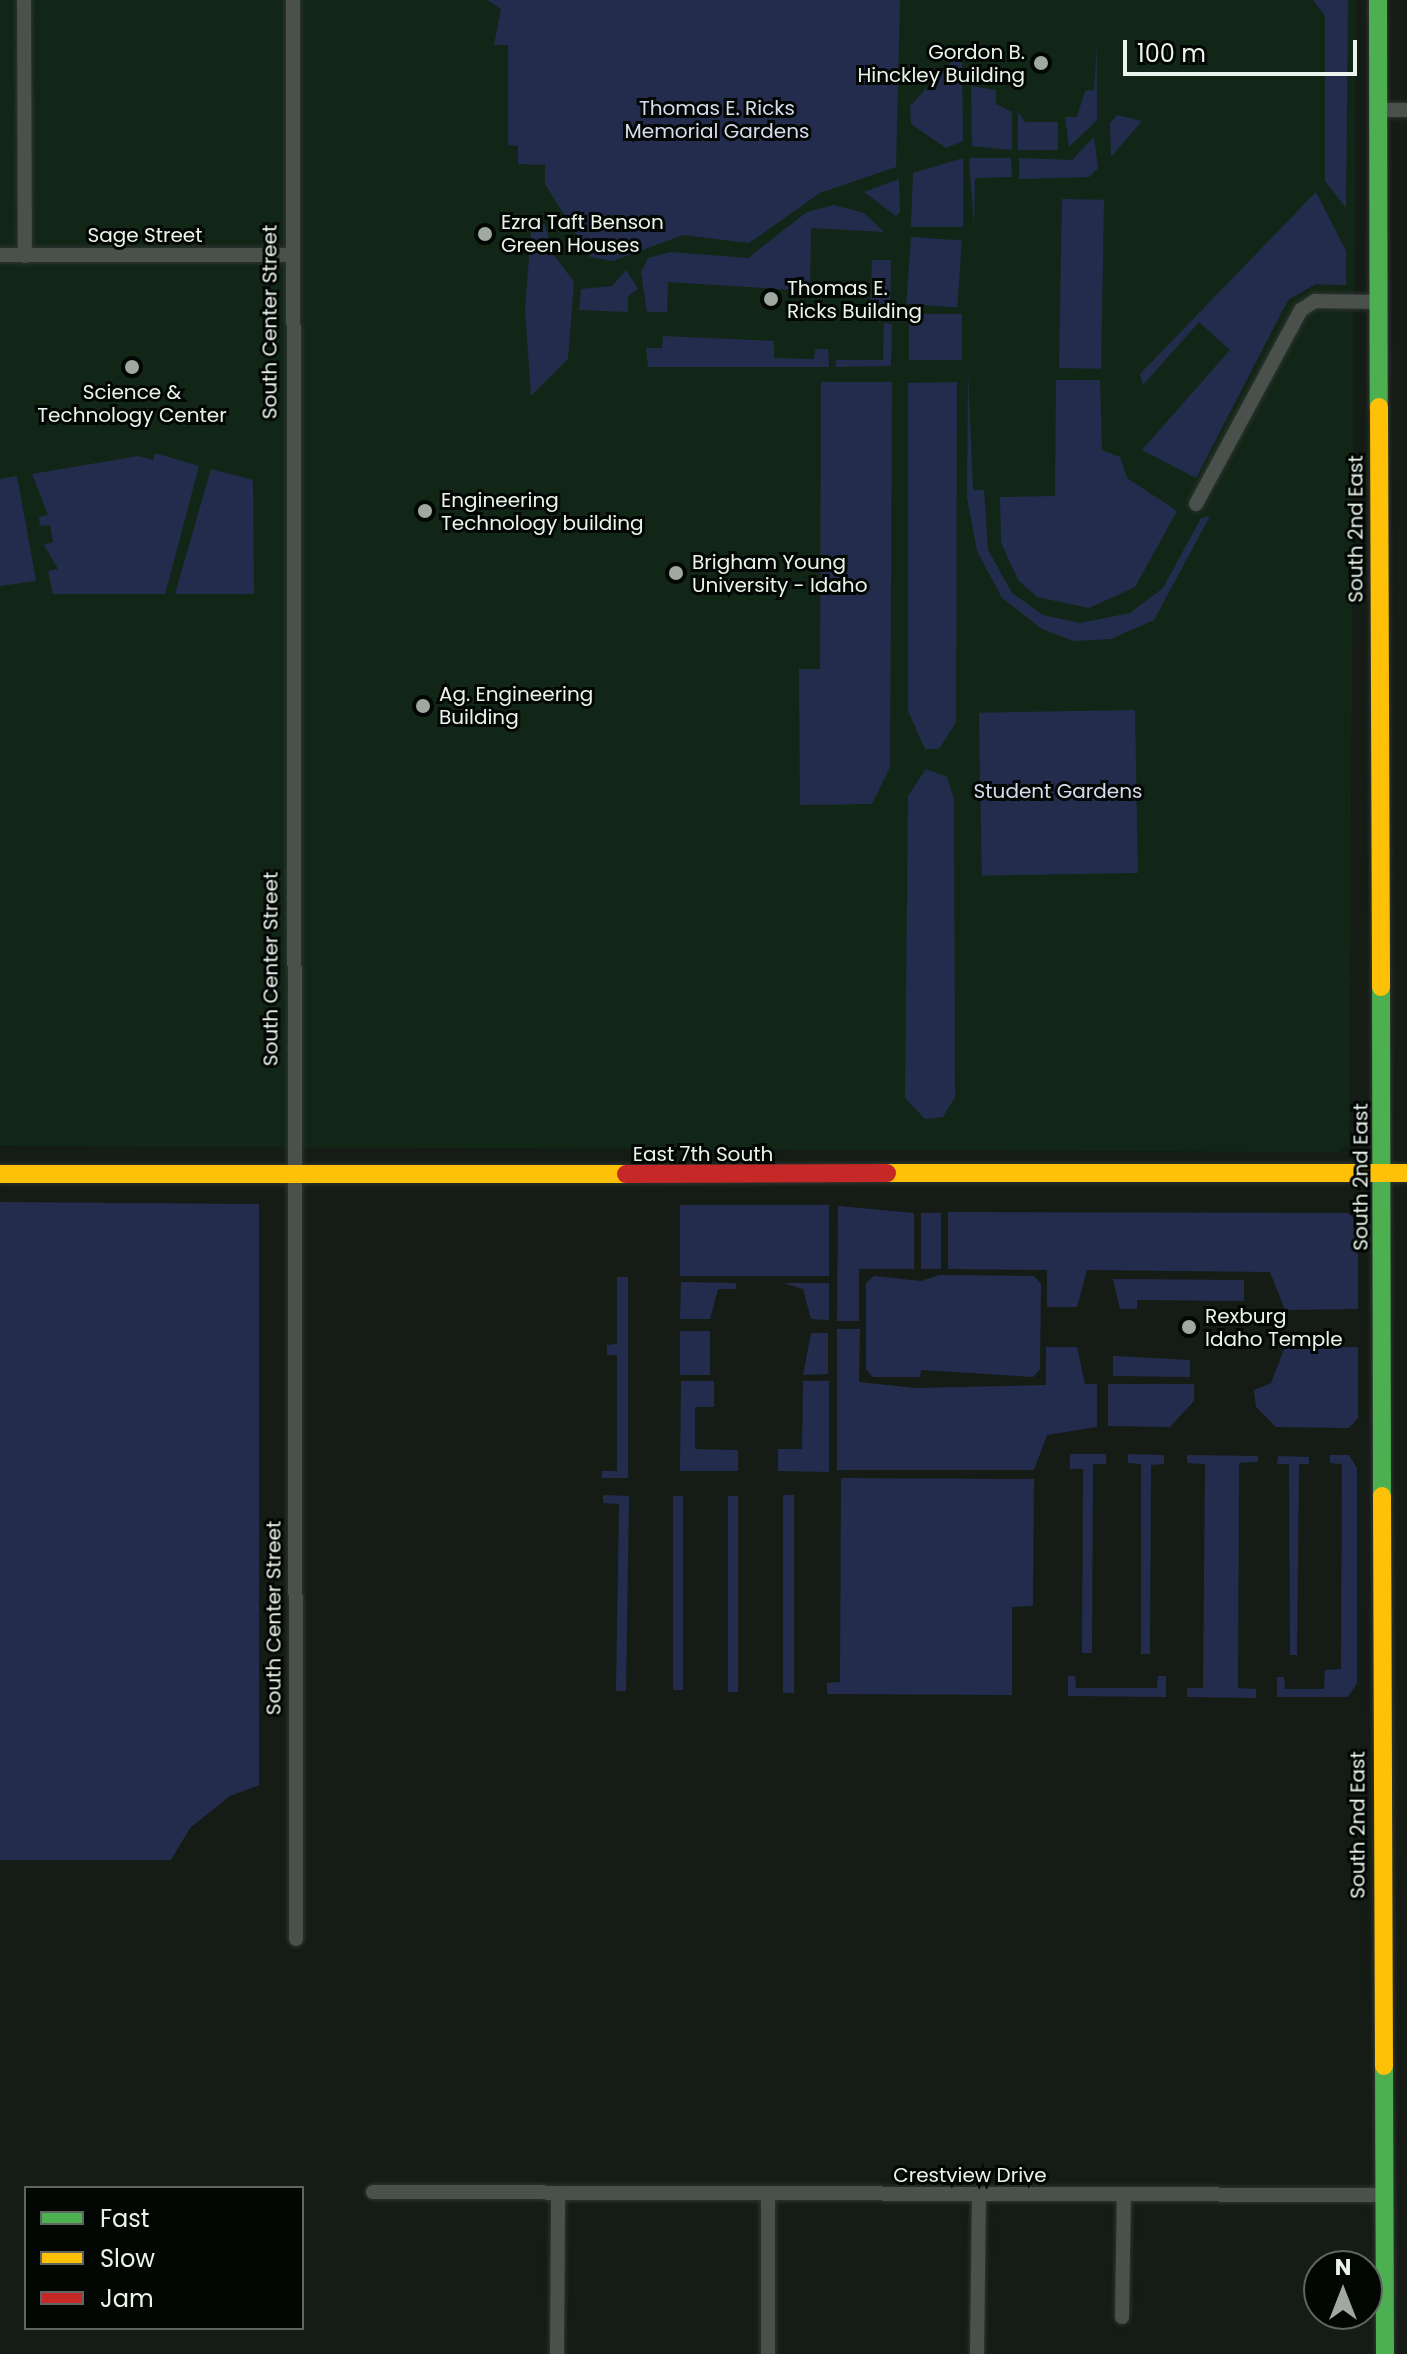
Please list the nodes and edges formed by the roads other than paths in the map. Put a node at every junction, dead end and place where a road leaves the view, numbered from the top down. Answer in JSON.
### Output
{"nodes":[{"id":1,"x":24,"y":0,"type":"edge"},
{"id":2,"x":293,"y":0,"type":"edge"},
{"id":3,"x":1378,"y":0,"type":"edge"},
{"id":4,"x":1379,"y":110,"type":"junction"},
{"id":5,"x":1407,"y":110,"type":"edge"},
{"id":6,"x":0,"y":255,"type":"edge"},
{"id":7,"x":289,"y":255,"type":"junction"},
{"id":8,"x":25,"y":256,"type":"junction"},
{"id":9,"x":1377,"y":302,"type":"junction"},
{"id":10,"x":1196,"y":504,"type":"dead end"},
{"id":11,"x":290,"y":1173,"type":"junction"},
{"id":12,"x":1407,"y":1173,"type":"edge"},
{"id":13,"x":0,"y":1174,"type":"edge"},
{"id":14,"x":1385,"y":1174,"type":"junction"},
{"id":15,"x":296,"y":1939,"type":"dead end"},
{"id":16,"x":373,"y":2192,"type":"dead end"},
{"id":17,"x":558,"y":2194,"type":"junction"},
{"id":18,"x":768,"y":2194,"type":"junction"},
{"id":19,"x":979,"y":2195,"type":"junction"},
{"id":20,"x":1124,"y":2195,"type":"junction"},
{"id":21,"x":1382,"y":2195,"type":"junction"},
{"id":22,"x":1122,"y":2317,"type":"dead end"},
{"id":23,"x":557,"y":2354,"type":"edge"},
{"id":24,"x":768,"y":2354,"type":"edge"},
{"id":25,"x":977,"y":2354,"type":"edge"},
{"id":26,"x":1385,"y":2354,"type":"edge"}],
"edges":[{"from":1,"to":8,"type":"street"},
{"from":2,"to":7,"type":"street","name":"South Center Street"},
{"from":3,"to":4,"type":"main road","name":"South 2nd East"},
{"from":4,"to":5,"type":"street"},
{"from":4,"to":9,"type":"main road","name":"South 2nd East"},
{"from":6,"to":8,"type":"street","name":"Sage Street"},
{"from":7,"to":8,"type":"street","name":"Sage Street"},
{"from":7,"to":11,"type":"street","name":"South Center Street"},
{"from":9,"to":10,"type":"street"},
{"from":9,"to":14,"type":"main road","name":"South 2nd East"},
{"from":11,"to":13,"type":"main road","name":"East 7th South"},
{"from":11,"to":14,"type":"main road","name":"East 7th South"},
{"from":11,"to":15,"type":"street","name":"South Center Street"},
{"from":12,"to":14,"type":"main road","name":"East 7th South"},
{"from":14,"to":21,"type":"main road","name":"South 2nd East"},
{"from":16,"to":17,"type":"street","name":"Crestview Drive"},
{"from":17,"to":18,"type":"street","name":"Crestview Drive"},
{"from":17,"to":23,"type":"street"},
{"from":18,"to":19,"type":"street","name":"Crestview Drive"},
{"from":18,"to":24,"type":"street"},
{"from":19,"to":20,"type":"street","name":"Crestview Drive"},
{"from":19,"to":25,"type":"street"},
{"from":20,"to":21,"type":"street","name":"Crestview Drive"},
{"from":20,"to":22,"type":"street"},
{"from":21,"to":26,"type":"main road","name":"South 2nd East"}]}
